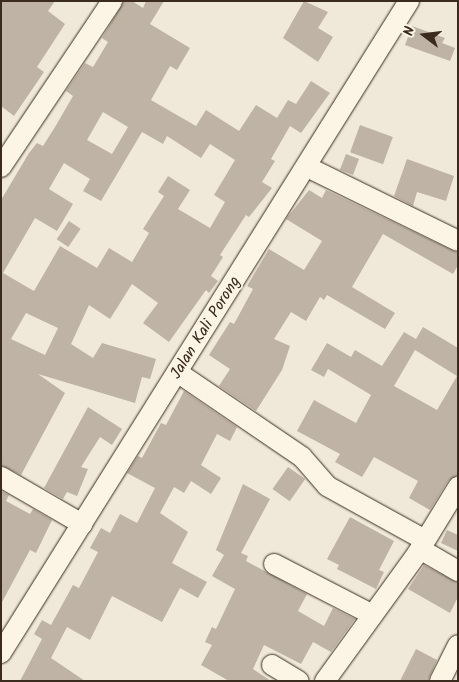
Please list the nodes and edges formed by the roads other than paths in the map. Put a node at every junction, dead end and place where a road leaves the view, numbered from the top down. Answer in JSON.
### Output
{"nodes":[{"id":1,"x":112,"y":1,"type":"edge"},
{"id":2,"x":408,"y":1,"type":"edge"},
{"id":3,"x":1,"y":167,"type":"edge"},
{"id":4,"x":307,"y":167,"type":"junction"},
{"id":5,"x":458,"y":240,"type":"edge"},
{"id":6,"x":177,"y":372,"type":"junction"},
{"id":7,"x":1,"y":477,"type":"edge"},
{"id":8,"x":458,"y":487,"type":"edge"},
{"id":9,"x":82,"y":524,"type":"junction"},
{"id":10,"x":422,"y":545,"type":"junction"},
{"id":11,"x":274,"y":564,"type":"dead end"},
{"id":12,"x":458,"y":571,"type":"edge"},
{"id":13,"x":374,"y":615,"type":"junction"},
{"id":14,"x":458,"y":645,"type":"edge"},
{"id":15,"x":1,"y":653,"type":"edge"},
{"id":16,"x":272,"y":665,"type":"dead end"},
{"id":17,"x":299,"y":681,"type":"edge"},
{"id":18,"x":325,"y":681,"type":"edge"},
{"id":19,"x":440,"y":681,"type":"edge"}],
"edges":[{"from":1,"to":3,"type":"street"},
{"from":2,"to":4,"type":"street","name":"Jalan Kali Porong"},
{"from":4,"to":5,"type":"street"},
{"from":4,"to":6,"type":"street","name":"Jalan Kali Porong"},
{"from":6,"to":9,"type":"street","name":"Jalan Kali Porong"},
{"from":6,"to":10,"type":"street"},
{"from":7,"to":9,"type":"street"},
{"from":8,"to":10,"type":"street"},
{"from":9,"to":15,"type":"street","name":"Jalan Kali Porong"},
{"from":10,"to":12,"type":"street"},
{"from":10,"to":13,"type":"street"},
{"from":11,"to":13,"type":"street"},
{"from":13,"to":18,"type":"street"},
{"from":14,"to":19,"type":"street"},
{"from":16,"to":17,"type":"street"}]}
